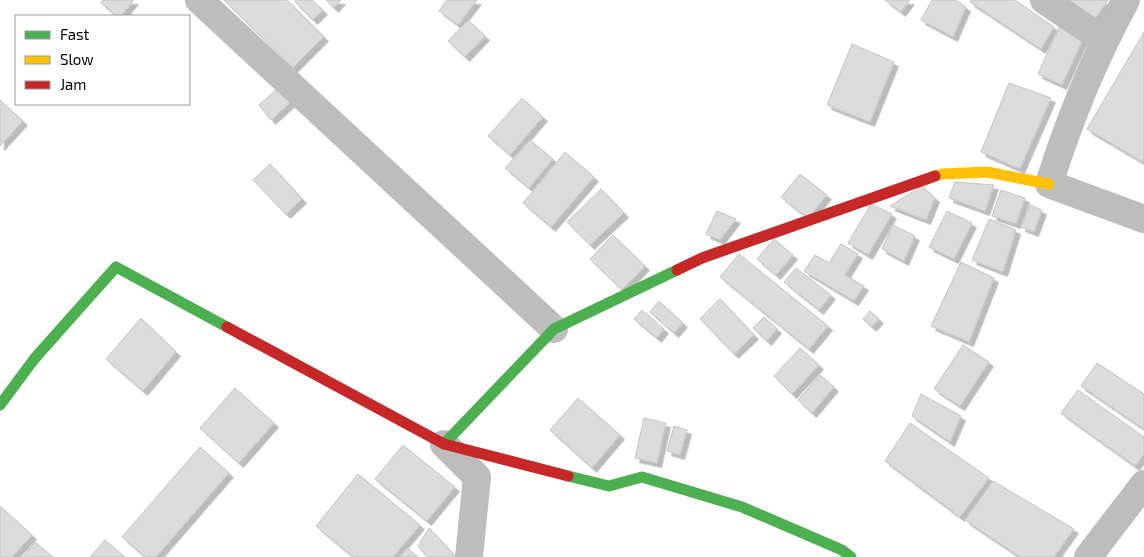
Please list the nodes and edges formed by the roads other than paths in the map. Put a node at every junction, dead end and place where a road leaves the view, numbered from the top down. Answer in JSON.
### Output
{"nodes":[{"id":1,"x":199,"y":0,"type":"edge"},
{"id":2,"x":1044,"y":0,"type":"edge"},
{"id":3,"x":1126,"y":0,"type":"edge"},
{"id":4,"x":1136,"y":0,"type":"edge"},
{"id":5,"x":1144,"y":5,"type":"edge"},
{"id":6,"x":1104,"y":40,"type":"junction"},
{"id":7,"x":1049,"y":184,"type":"junction"},
{"id":8,"x":1144,"y":219,"type":"edge"},
{"id":9,"x":554,"y":328,"type":"junction"},
{"id":10,"x":0,"y":405,"type":"edge"},
{"id":11,"x":444,"y":444,"type":"junction"},
{"id":12,"x":1144,"y":484,"type":"edge"},
{"id":13,"x":469,"y":557,"type":"edge"},
{"id":14,"x":851,"y":557,"type":"edge"},
{"id":15,"x":1088,"y":557,"type":"edge"}],
"edges":[{"from":1,"to":9,"type":"street"},
{"from":2,"to":6,"type":"street"},
{"from":3,"to":6,"type":"street"},
{"from":4,"to":5,"type":"street"},
{"from":6,"to":7,"type":"street"},
{"from":7,"to":8,"type":"street"},
{"from":7,"to":9,"type":"street"},
{"from":9,"to":11,"type":"street"},
{"from":10,"to":11,"type":"street"},
{"from":11,"to":13,"type":"street"},
{"from":11,"to":14,"type":"street"},
{"from":12,"to":15,"type":"street"}]}
